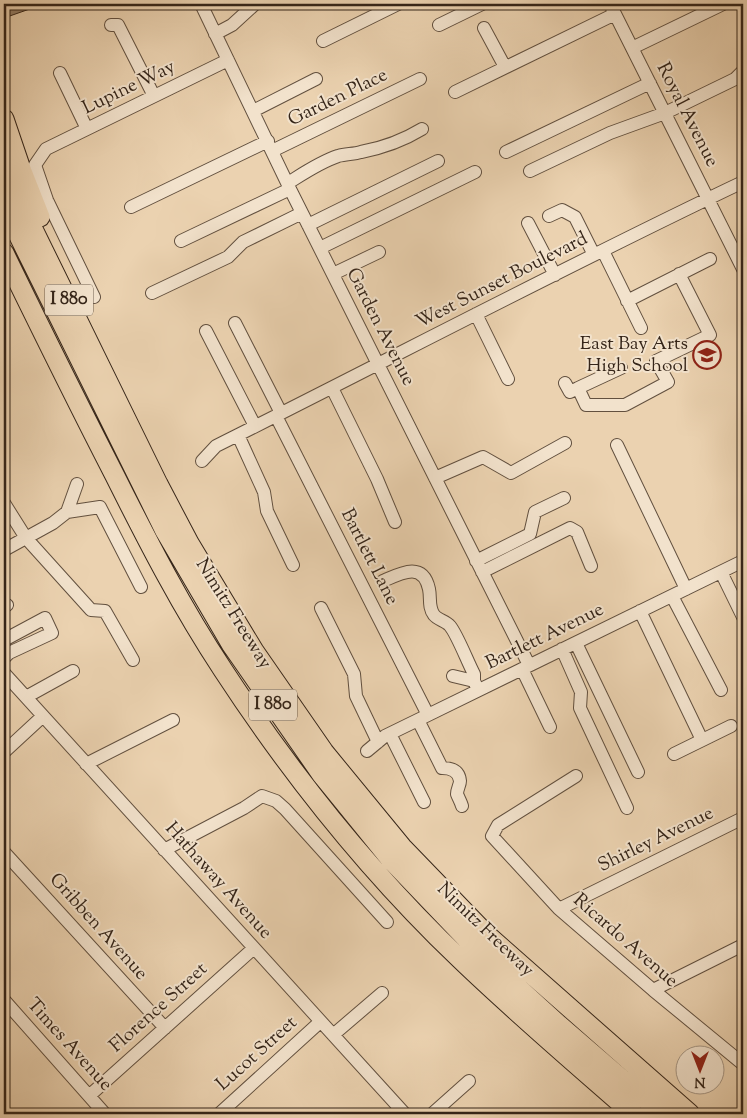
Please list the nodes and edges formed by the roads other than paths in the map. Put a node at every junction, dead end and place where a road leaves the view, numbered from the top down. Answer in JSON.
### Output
{"nodes":[{"id":1,"x":201,"y":4,"type":"edge"},
{"id":2,"x":255,"y":4,"type":"edge"},
{"id":3,"x":398,"y":4,"type":"edge"},
{"id":4,"x":482,"y":4,"type":"edge"},
{"id":5,"x":722,"y":4,"type":"edge"},
{"id":6,"x":613,"y":9,"type":"edge"},
{"id":7,"x":111,"y":25,"type":"dead end"},
{"id":8,"x":439,"y":25,"type":"dead end"},
{"id":9,"x":484,"y":28,"type":"dead end"},
{"id":10,"x":215,"y":34,"type":"junction"},
{"id":11,"x":323,"y":41,"type":"dead end"},
{"id":12,"x":632,"y":48,"type":"junction"},
{"id":13,"x":228,"y":60,"type":"junction"},
{"id":14,"x":505,"y":67,"type":"junction"},
{"id":15,"x":743,"y":72,"type":"edge"},
{"id":16,"x":60,"y":73,"type":"dead end"},
{"id":17,"x":316,"y":79,"type":"dead end"},
{"id":18,"x":420,"y":79,"type":"dead end"},
{"id":19,"x":650,"y":83,"type":"junction"},
{"id":20,"x":455,"y":92,"type":"dead end"},
{"id":21,"x":154,"y":96,"type":"junction"},
{"id":22,"x":253,"y":111,"type":"junction"},
{"id":23,"x":664,"y":112,"type":"junction"},
{"id":24,"x":4,"y":119,"type":"edge"},
{"id":25,"x":87,"y":129,"type":"junction"},
{"id":26,"x":422,"y":129,"type":"dead end"},
{"id":27,"x":270,"y":146,"type":"junction"},
{"id":28,"x":506,"y":152,"type":"dead end"},
{"id":29,"x":438,"y":161,"type":"dead end"},
{"id":30,"x":4,"y":170,"type":"edge"},
{"id":31,"x":530,"y":171,"type":"dead end"},
{"id":32,"x":475,"y":172,"type":"dead end"},
{"id":33,"x":743,"y":182,"type":"edge"},
{"id":34,"x":289,"y":186,"type":"junction"},
{"id":35,"x":708,"y":199,"type":"junction"},
{"id":36,"x":4,"y":206,"type":"edge"},
{"id":37,"x":131,"y":207,"type":"dead end"},
{"id":38,"x":302,"y":213,"type":"junction"},
{"id":39,"x":549,"y":216,"type":"dead end"},
{"id":40,"x":528,"y":223,"type":"dead end"},
{"id":41,"x":308,"y":225,"type":"junction"},
{"id":42,"x":181,"y":241,"type":"dead end"},
{"id":43,"x":320,"y":248,"type":"junction"},
{"id":44,"x":379,"y":252,"type":"dead end"},
{"id":45,"x":739,"y":252,"type":"edge"},
{"id":46,"x":4,"y":253,"type":"edge"},
{"id":47,"x":45,"y":253,"type":"junction"},
{"id":48,"x":598,"y":253,"type":"junction"},
{"id":49,"x":710,"y":259,"type":"dead end"},
{"id":50,"x":743,"y":269,"type":"edge"},
{"id":51,"x":333,"y":274,"type":"junction"},
{"id":52,"x":679,"y":274,"type":"junction"},
{"id":53,"x":555,"y":275,"type":"junction"},
{"id":54,"x":4,"y":279,"type":"edge"},
{"id":55,"x":152,"y":293,"type":"dead end"},
{"id":56,"x":94,"y":297,"type":"dead end"},
{"id":57,"x":628,"y":301,"type":"junction"},
{"id":58,"x":476,"y":314,"type":"junction"},
{"id":59,"x":235,"y":323,"type":"dead end"},
{"id":60,"x":641,"y":328,"type":"dead end"},
{"id":61,"x":206,"y":331,"type":"dead end"},
{"id":62,"x":378,"y":365,"type":"junction"},
{"id":63,"x":621,"y":368,"type":"dead end"},
{"id":64,"x":508,"y":379,"type":"dead end"},
{"id":65,"x":565,"y":383,"type":"dead end"},
{"id":66,"x":332,"y":388,"type":"junction"},
{"id":67,"x":578,"y":388,"type":"junction"},
{"id":68,"x":78,"y":404,"type":"junction"},
{"id":69,"x":279,"y":414,"type":"junction"},
{"id":70,"x":255,"y":426,"type":"junction"},
{"id":71,"x":238,"y":435,"type":"junction"},
{"id":72,"x":565,"y":443,"type":"dead end"},
{"id":73,"x":617,"y":445,"type":"dead end"},
{"id":74,"x":202,"y":461,"type":"dead end"},
{"id":75,"x":435,"y":478,"type":"junction"},
{"id":76,"x":77,"y":484,"type":"dead end"},
{"id":77,"x":564,"y":498,"type":"dead end"},
{"id":78,"x":4,"y":503,"type":"edge"},
{"id":79,"x":67,"y":512,"type":"junction"},
{"id":80,"x":395,"y":522,"type":"dead end"},
{"id":81,"x":26,"y":538,"type":"junction"},
{"id":82,"x":4,"y":550,"type":"edge"},
{"id":83,"x":743,"y":561,"type":"edge"},
{"id":84,"x":293,"y":565,"type":"dead end"},
{"id":85,"x":479,"y":566,"type":"junction"},
{"id":86,"x":591,"y":566,"type":"dead end"},
{"id":87,"x":721,"y":572,"type":"junction"},
{"id":88,"x":383,"y":581,"type":"dead end"},
{"id":89,"x":141,"y":587,"type":"dead end"},
{"id":90,"x":686,"y":589,"type":"junction"},
{"id":91,"x":672,"y":596,"type":"junction"},
{"id":92,"x":321,"y":608,"type":"dead end"},
{"id":93,"x":640,"y":611,"type":"junction"},
{"id":94,"x":743,"y":617,"type":"edge"},
{"id":95,"x":4,"y":640,"type":"edge"},
{"id":96,"x":576,"y":643,"type":"junction"},
{"id":97,"x":562,"y":649,"type":"junction"},
{"id":98,"x":4,"y":658,"type":"edge"},
{"id":99,"x":133,"y":660,"type":"dead end"},
{"id":100,"x":526,"y":667,"type":"junction"},
{"id":101,"x":73,"y":671,"type":"dead end"},
{"id":102,"x":4,"y":673,"type":"edge"},
{"id":103,"x":453,"y":676,"type":"dead end"},
{"id":104,"x":476,"y":685,"type":"junction"},
{"id":105,"x":721,"y":690,"type":"dead end"},
{"id":106,"x":26,"y":698,"type":"junction"},
{"id":107,"x":43,"y":716,"type":"junction"},
{"id":108,"x":423,"y":717,"type":"junction"},
{"id":109,"x":173,"y":720,"type":"dead end"},
{"id":110,"x":731,"y":726,"type":"dead end"},
{"id":111,"x":550,"y":727,"type":"dead end"},
{"id":112,"x":390,"y":734,"type":"junction"},
{"id":113,"x":702,"y":740,"type":"junction"},
{"id":114,"x":378,"y":742,"type":"junction"},
{"id":115,"x":367,"y":751,"type":"dead end"},
{"id":116,"x":4,"y":752,"type":"edge"},
{"id":117,"x":674,"y":754,"type":"dead end"},
{"id":118,"x":86,"y":764,"type":"junction"},
{"id":119,"x":638,"y":772,"type":"dead end"},
{"id":120,"x":576,"y":776,"type":"dead end"},
{"id":121,"x":424,"y":802,"type":"dead end"},
{"id":122,"x":462,"y":806,"type":"dead end"},
{"id":123,"x":627,"y":808,"type":"dead end"},
{"id":124,"x":743,"y":818,"type":"edge"},
{"id":125,"x":164,"y":850,"type":"junction"},
{"id":126,"x":4,"y":852,"type":"edge"},
{"id":127,"x":559,"y":909,"type":"junction"},
{"id":128,"x":387,"y":922,"type":"dead end"},
{"id":129,"x":743,"y":945,"type":"edge"},
{"id":130,"x":254,"y":948,"type":"junction"},
{"id":131,"x":652,"y":990,"type":"junction"},
{"id":132,"x":382,"y":993,"type":"dead end"},
{"id":133,"x":4,"y":1000,"type":"edge"},
{"id":134,"x":320,"y":1022,"type":"junction"},
{"id":135,"x":165,"y":1028,"type":"junction"},
{"id":136,"x":333,"y":1035,"type":"junction"},
{"id":137,"x":743,"y":1064,"type":"edge"},
{"id":138,"x":469,"y":1081,"type":"dead end"},
{"id":139,"x":90,"y":1096,"type":"junction"},
{"id":140,"x":225,"y":1112,"type":"edge"},
{"id":141,"x":105,"y":1114,"type":"edge"},
{"id":142,"x":405,"y":1114,"type":"edge"},
{"id":143,"x":432,"y":1114,"type":"edge"},
{"id":144,"x":633,"y":1114,"type":"edge"},
{"id":145,"x":662,"y":1114,"type":"edge"},
{"id":146,"x":690,"y":1114,"type":"edge"}],
"edges":[{"from":1,"to":10,"type":"street","name":"Garden Avenue"},
{"from":2,"to":10,"type":"street"},
{"from":3,"to":11,"type":"street"},
{"from":4,"to":8,"type":"street"},
{"from":5,"to":12,"type":"street"},
{"from":6,"to":12,"type":"street","name":"Royal Avenue"},
{"from":6,"to":14,"type":"street"},
{"from":7,"to":21,"type":"street"},
{"from":9,"to":14,"type":"street"},
{"from":10,"to":13,"type":"street","name":"Garden Avenue"},
{"from":12,"to":19,"type":"street","name":"Royal Avenue"},
{"from":13,"to":21,"type":"street","name":"Lupine Way"},
{"from":13,"to":22,"type":"street","name":"Garden Avenue"},
{"from":14,"to":20,"type":"street"},
{"from":15,"to":23,"type":"street"},
{"from":16,"to":25,"type":"street"},
{"from":17,"to":22,"type":"street"},
{"from":18,"to":27,"type":"street","name":"Garden Place"},
{"from":19,"to":23,"type":"street","name":"Royal Avenue"},
{"from":19,"to":28,"type":"street"},
{"from":21,"to":25,"type":"street","name":"Lupine Way"},
{"from":22,"to":27,"type":"street","name":"Garden Avenue"},
{"from":23,"to":31,"type":"street"},
{"from":23,"to":35,"type":"street","name":"Royal Avenue"},
{"from":24,"to":47,"type":"highway"},
{"from":25,"to":56,"type":"street","name":"Lupine Way"},
{"from":26,"to":34,"type":"street"},
{"from":27,"to":34,"type":"street","name":"Garden Avenue"},
{"from":27,"to":37,"type":"street","name":"Garden Place"},
{"from":29,"to":41,"type":"street"},
{"from":30,"to":47,"type":"highway","name":"Nimitz Freeway","number":"I 880"},
{"from":32,"to":43,"type":"street"},
{"from":33,"to":35,"type":"street","name":"West Sunset Boulevard"},
{"from":34,"to":38,"type":"street","name":"Garden Avenue"},
{"from":34,"to":42,"type":"street"},
{"from":35,"to":45,"type":"street","name":"Royal Avenue"},
{"from":35,"to":48,"type":"street","name":"West Sunset Boulevard"},
{"from":36,"to":145,"type":"highway","number":"I 880"},
{"from":38,"to":41,"type":"street","name":"Garden Avenue"},
{"from":38,"to":55,"type":"street"},
{"from":39,"to":48,"type":"street"},
{"from":40,"to":53,"type":"street"},
{"from":41,"to":43,"type":"street","name":"Garden Avenue"},
{"from":43,"to":51,"type":"street","name":"Garden Avenue"},
{"from":44,"to":51,"type":"street"},
{"from":45,"to":50,"type":"street","name":"Royal Avenue"},
{"from":46,"to":68,"type":"highway","name":"Nimitz Freeway","number":"I 880"},
{"from":47,"to":146,"type":"highway","name":"Nimitz Freeway","number":"I 880"},
{"from":48,"to":53,"type":"street","name":"West Sunset Boulevard"},
{"from":48,"to":57,"type":"street"},
{"from":49,"to":52,"type":"street"},
{"from":51,"to":62,"type":"street","name":"Garden Avenue"},
{"from":52,"to":57,"type":"street"},
{"from":52,"to":67,"type":"street"},
{"from":53,"to":58,"type":"street","name":"West Sunset Boulevard"},
{"from":54,"to":68,"type":"highway"},
{"from":57,"to":60,"type":"street"},
{"from":58,"to":62,"type":"street","name":"West Sunset Boulevard"},
{"from":58,"to":64,"type":"street"},
{"from":59,"to":69,"type":"street","name":"Bartlett Lane"},
{"from":61,"to":70,"type":"street"},
{"from":62,"to":66,"type":"street","name":"West Sunset Boulevard"},
{"from":62,"to":75,"type":"street","name":"Garden Avenue"},
{"from":63,"to":67,"type":"street"},
{"from":65,"to":67,"type":"street"},
{"from":66,"to":69,"type":"street","name":"West Sunset Boulevard"},
{"from":66,"to":80,"type":"street"},
{"from":68,"to":144,"type":"highway","name":"Nimitz Freeway","number":"I 880"},
{"from":69,"to":70,"type":"street","name":"West Sunset Boulevard"},
{"from":69,"to":108,"type":"street","name":"Bartlett Lane"},
{"from":70,"to":71,"type":"street","name":"West Sunset Boulevard"},
{"from":71,"to":74,"type":"street","name":"West Sunset Boulevard"},
{"from":71,"to":84,"type":"street"},
{"from":72,"to":75,"type":"street"},
{"from":73,"to":90,"type":"street"},
{"from":75,"to":85,"type":"street","name":"Garden Avenue"},
{"from":76,"to":79,"type":"street"},
{"from":77,"to":85,"type":"street"},
{"from":78,"to":81,"type":"street"},
{"from":79,"to":81,"type":"street"},
{"from":79,"to":89,"type":"street"},
{"from":81,"to":82,"type":"street"},
{"from":81,"to":99,"type":"street"},
{"from":83,"to":87,"type":"street","name":"Bartlett Avenue"},
{"from":85,"to":86,"type":"street"},
{"from":85,"to":100,"type":"street","name":"Garden Avenue"},
{"from":87,"to":90,"type":"street","name":"Bartlett Avenue"},
{"from":87,"to":94,"type":"street"},
{"from":88,"to":104,"type":"street"},
{"from":90,"to":91,"type":"street","name":"Bartlett Avenue"},
{"from":91,"to":93,"type":"street","name":"Bartlett Avenue"},
{"from":91,"to":105,"type":"street"},
{"from":92,"to":114,"type":"street"},
{"from":93,"to":96,"type":"street","name":"Bartlett Avenue"},
{"from":93,"to":113,"type":"street"},
{"from":95,"to":98,"type":"street"},
{"from":96,"to":97,"type":"street","name":"Bartlett Avenue"},
{"from":96,"to":119,"type":"street"},
{"from":97,"to":100,"type":"street","name":"Bartlett Avenue"},
{"from":97,"to":123,"type":"street"},
{"from":100,"to":104,"type":"street","name":"Bartlett Avenue"},
{"from":100,"to":111,"type":"street","name":"Garden Avenue"},
{"from":101,"to":106,"type":"street"},
{"from":102,"to":106,"type":"street","name":"Hathaway Avenue"},
{"from":103,"to":104,"type":"street"},
{"from":104,"to":108,"type":"street","name":"Bartlett Avenue"},
{"from":106,"to":107,"type":"street","name":"Hathaway Avenue"},
{"from":107,"to":116,"type":"street"},
{"from":107,"to":118,"type":"street","name":"Hathaway Avenue"},
{"from":108,"to":112,"type":"street","name":"Bartlett Avenue"},
{"from":108,"to":122,"type":"street","name":"Bartlett Lane"},
{"from":109,"to":118,"type":"street"},
{"from":110,"to":113,"type":"street"},
{"from":112,"to":114,"type":"street","name":"Bartlett Avenue"},
{"from":112,"to":121,"type":"street"},
{"from":113,"to":117,"type":"street"},
{"from":114,"to":115,"type":"street","name":"Bartlett Avenue"},
{"from":118,"to":125,"type":"street","name":"Hathaway Avenue"},
{"from":120,"to":127,"type":"street","name":"Ricardo Avenue"},
{"from":124,"to":127,"type":"street","name":"Shirley Avenue"},
{"from":125,"to":128,"type":"street"},
{"from":125,"to":130,"type":"street","name":"Hathaway Avenue"},
{"from":126,"to":135,"type":"street","name":"Gribben Avenue"},
{"from":127,"to":131,"type":"street","name":"Ricardo Avenue"},
{"from":129,"to":131,"type":"street"},
{"from":130,"to":134,"type":"street","name":"Hathaway Avenue"},
{"from":130,"to":135,"type":"street","name":"Florence Street"},
{"from":131,"to":137,"type":"street","name":"Ricardo Avenue"},
{"from":132,"to":136,"type":"street"},
{"from":133,"to":139,"type":"street","name":"Times Avenue"},
{"from":134,"to":136,"type":"street","name":"Hathaway Avenue"},
{"from":134,"to":140,"type":"street","name":"Lucot Street"},
{"from":135,"to":139,"type":"street","name":"Florence Street"},
{"from":136,"to":142,"type":"street","name":"Hathaway Avenue"},
{"from":138,"to":143,"type":"street"},
{"from":139,"to":141,"type":"street","name":"Times Avenue"}]}
